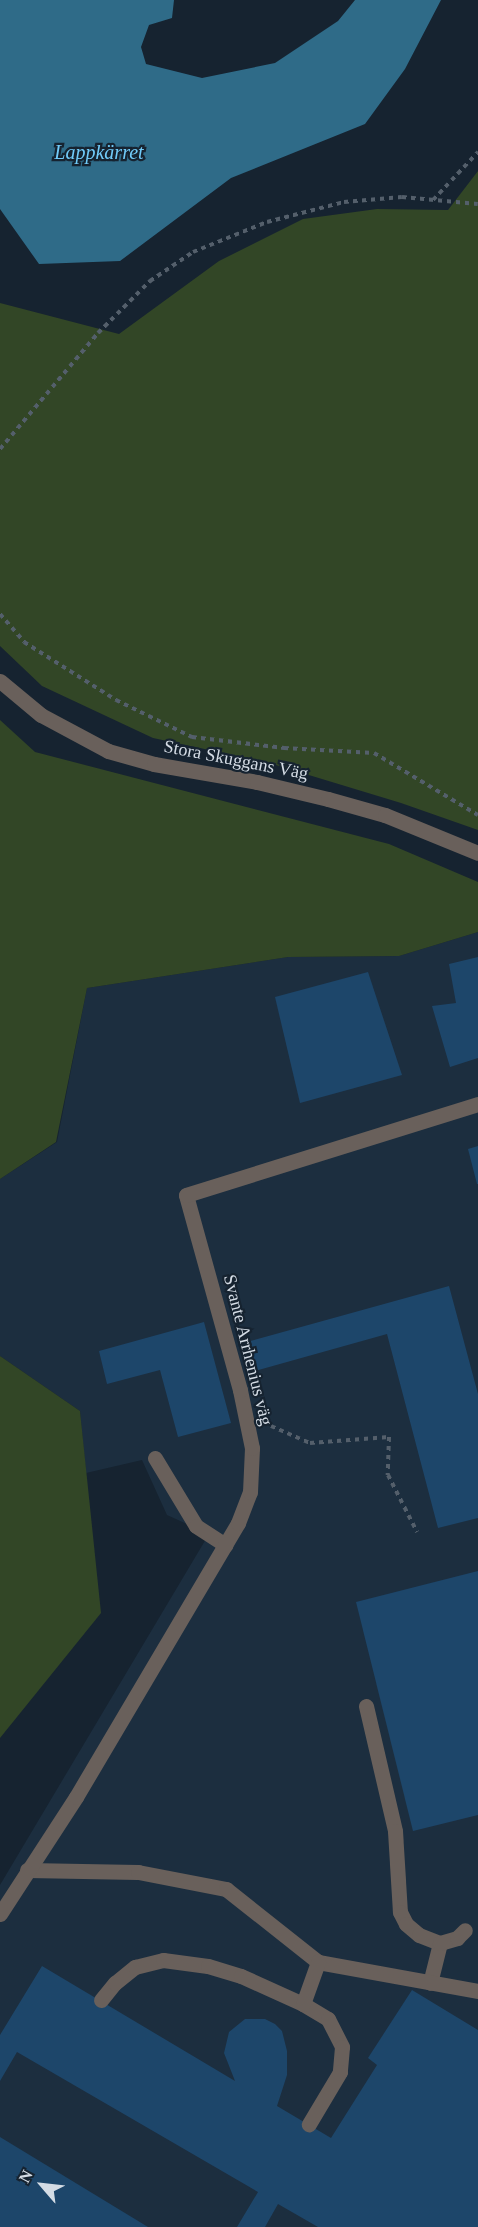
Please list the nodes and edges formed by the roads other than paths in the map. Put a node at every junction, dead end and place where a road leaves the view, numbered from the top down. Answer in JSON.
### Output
{"nodes":[{"id":1,"x":0,"y":681,"type":"edge"},
{"id":2,"x":478,"y":853,"type":"edge"},
{"id":3,"x":478,"y":1104,"type":"edge"},
{"id":4,"x":155,"y":1458,"type":"dead end"},
{"id":5,"x":225,"y":1545,"type":"junction"},
{"id":6,"x":366,"y":1706,"type":"dead end"},
{"id":7,"x":27,"y":1870,"type":"junction"},
{"id":8,"x":0,"y":1914,"type":"edge"},
{"id":9,"x":465,"y":1930,"type":"dead end"},
{"id":10,"x":440,"y":1943,"type":"junction"},
{"id":11,"x":318,"y":1962,"type":"junction"},
{"id":12,"x":429,"y":1983,"type":"junction"},
{"id":13,"x":478,"y":1991,"type":"edge"},
{"id":14,"x":101,"y":2000,"type":"dead end"},
{"id":15,"x":303,"y":2004,"type":"junction"},
{"id":16,"x":309,"y":2124,"type":"dead end"}],
"edges":[{"from":1,"to":2,"type":"street","name":"Stora Skuggans Väg"},
{"from":3,"to":5,"type":"street","name":"Svante Arrhenius väg"},
{"from":4,"to":5,"type":"street"},
{"from":5,"to":7,"type":"street","name":"Svante Arrhenius väg"},
{"from":6,"to":10,"type":"street"},
{"from":7,"to":8,"type":"street","name":"Svante Arrhenius väg"},
{"from":7,"to":11,"type":"street"},
{"from":9,"to":10,"type":"street"},
{"from":10,"to":12,"type":"street"},
{"from":11,"to":12,"type":"street"},
{"from":11,"to":15,"type":"street"},
{"from":12,"to":13,"type":"street"},
{"from":14,"to":15,"type":"street"},
{"from":15,"to":16,"type":"street"}]}
